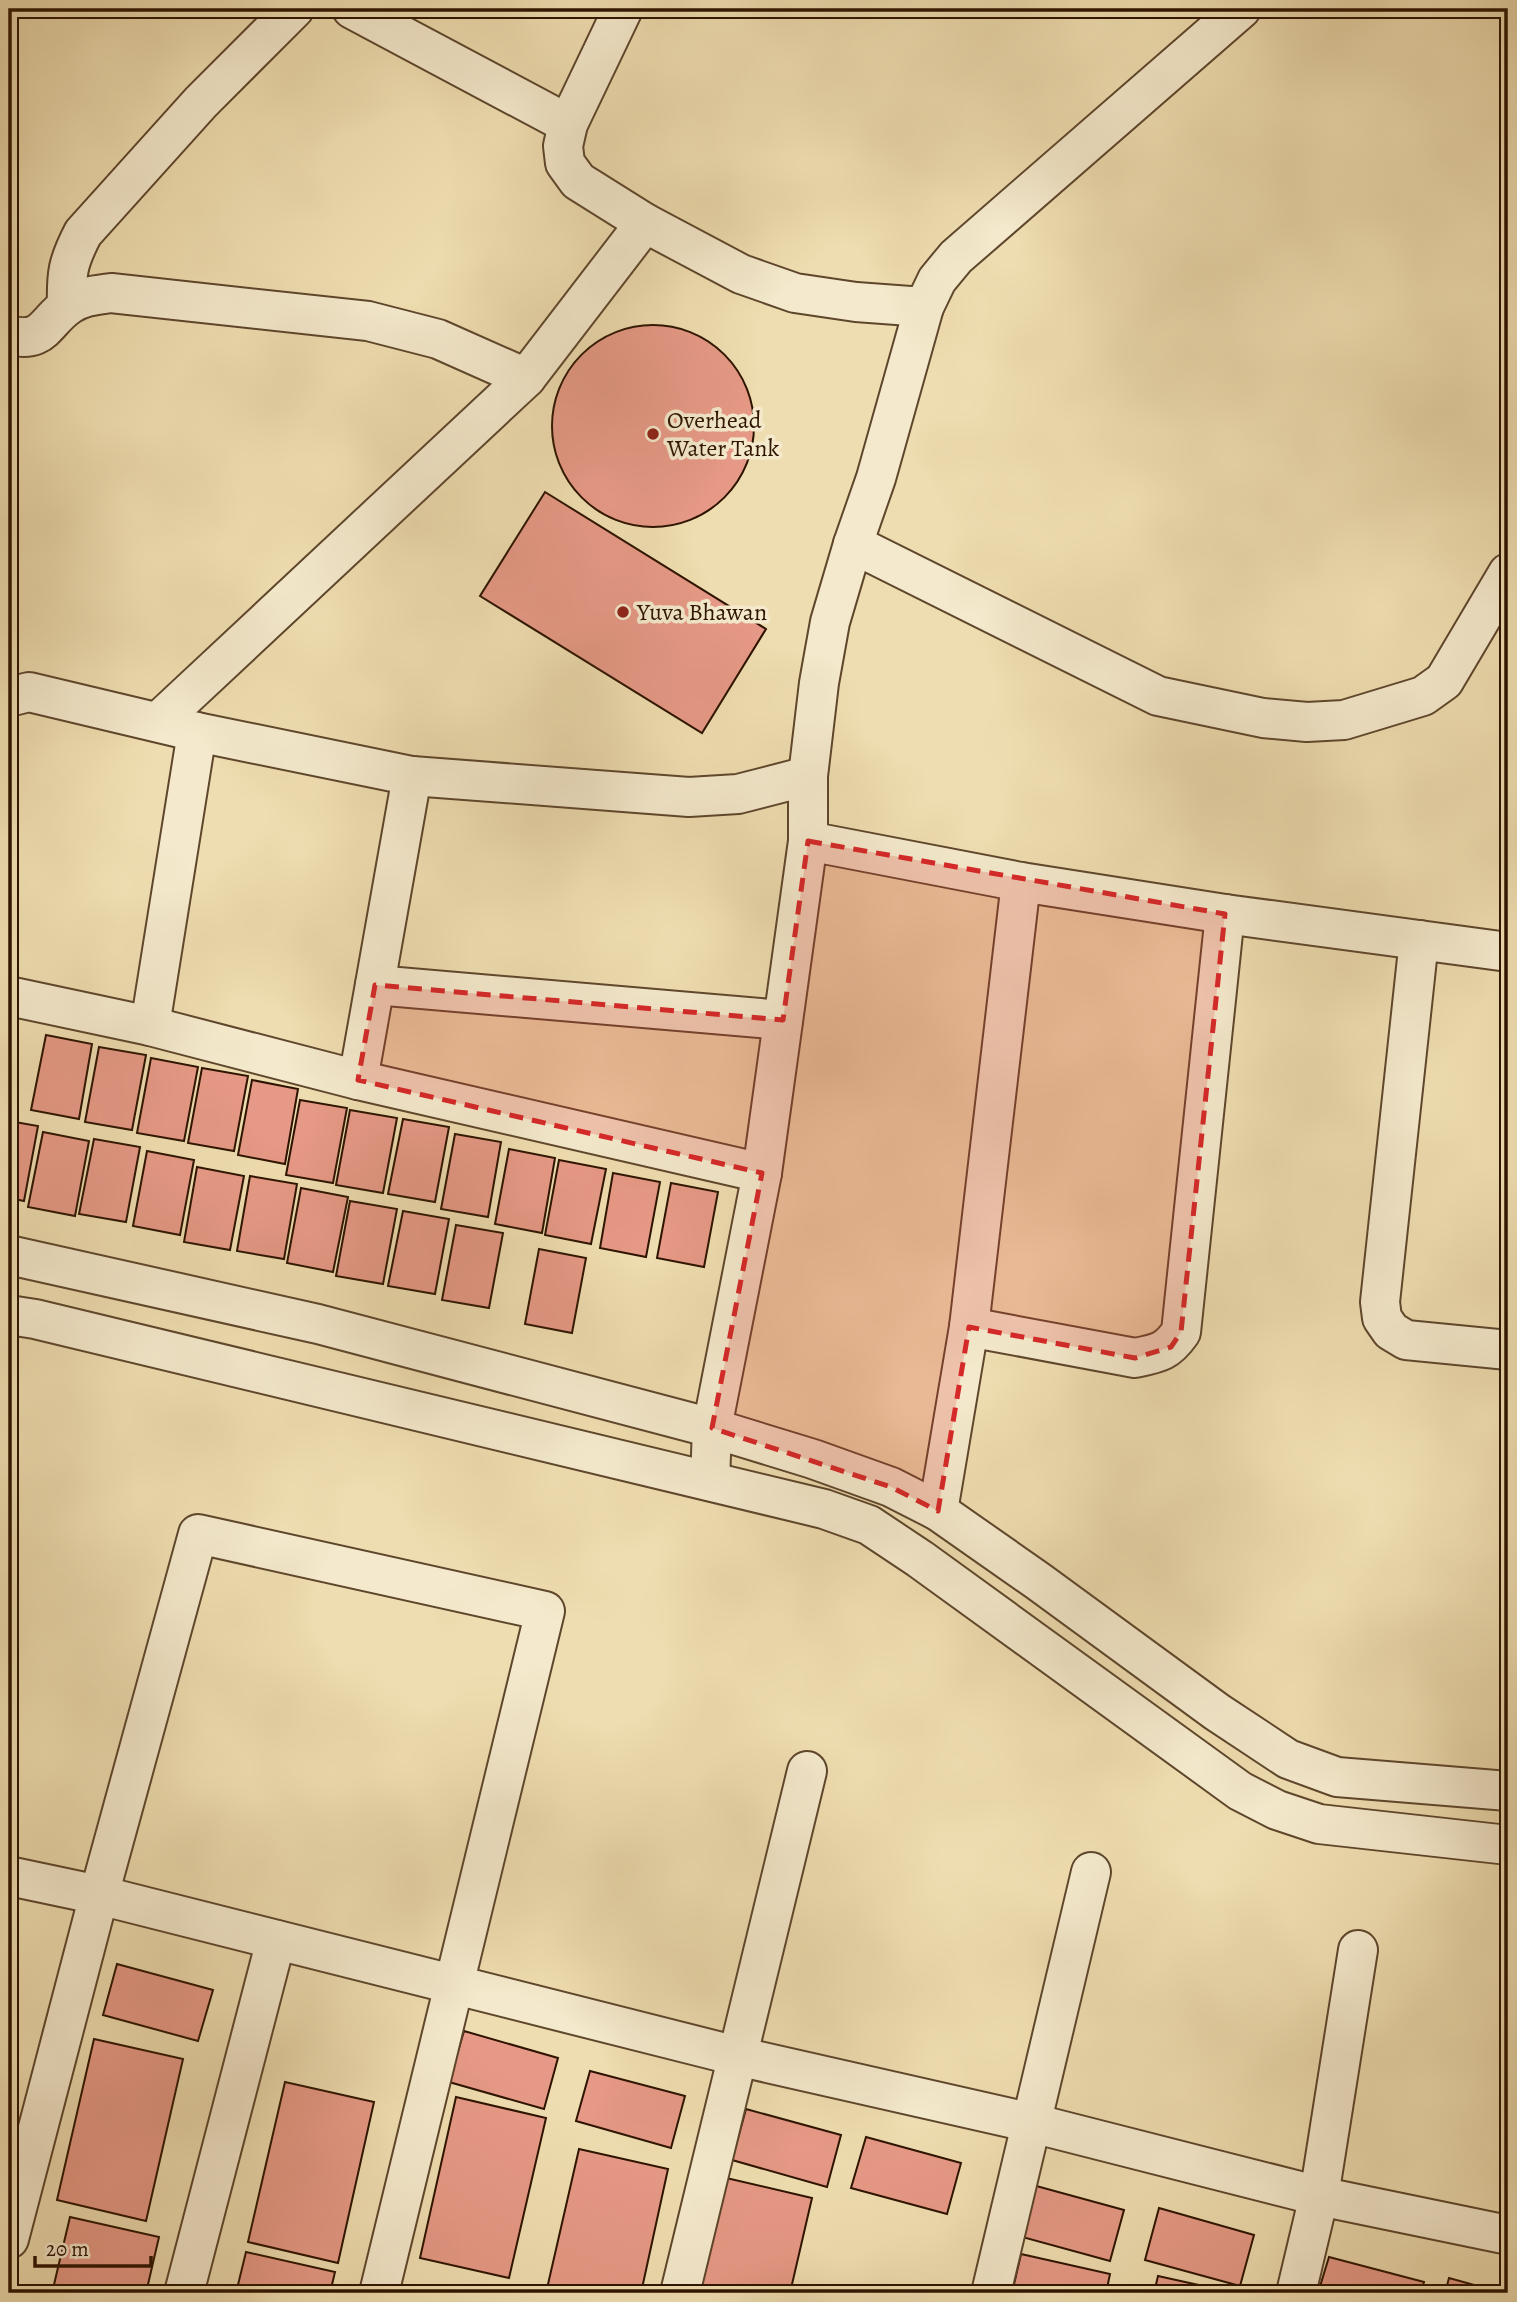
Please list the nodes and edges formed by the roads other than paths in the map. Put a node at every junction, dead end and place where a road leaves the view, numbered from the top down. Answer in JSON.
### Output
{"nodes":[{"id":1,"x":294,"y":9,"type":"edge"},
{"id":2,"x":352,"y":9,"type":"edge"},
{"id":3,"x":624,"y":9,"type":"edge"},
{"id":4,"x":1241,"y":9,"type":"edge"},
{"id":5,"x":568,"y":124,"type":"junction"},
{"id":6,"x":645,"y":223,"type":"junction"},
{"id":7,"x":67,"y":306,"type":"junction"},
{"id":8,"x":924,"y":307,"type":"junction"},
{"id":9,"x":9,"y":335,"type":"edge"},
{"id":10,"x":526,"y":379,"type":"junction"},
{"id":11,"x":853,"y":544,"type":"junction"},
{"id":12,"x":1508,"y":573,"type":"edge"},
{"id":13,"x":9,"y":697,"type":"edge"},
{"id":14,"x":158,"y":722,"type":"junction"},
{"id":15,"x":197,"y":732,"type":"junction"},
{"id":16,"x":412,"y":776,"type":"junction"},
{"id":17,"x":808,"y":776,"type":"junction"},
{"id":18,"x":808,"y":841,"type":"junction"},
{"id":19,"x":1021,"y":882,"type":"junction"},
{"id":20,"x":1225,"y":914,"type":"junction"},
{"id":21,"x":1419,"y":940,"type":"junction"},
{"id":22,"x":1508,"y":952,"type":"edge"},
{"id":23,"x":375,"y":985,"type":"junction"},
{"id":24,"x":9,"y":996,"type":"edge"},
{"id":25,"x":783,"y":1020,"type":"junction"},
{"id":26,"x":150,"y":1026,"type":"junction"},
{"id":27,"x":358,"y":1080,"type":"junction"},
{"id":28,"x":762,"y":1173,"type":"junction"},
{"id":29,"x":9,"y":1255,"type":"edge"},
{"id":30,"x":9,"y":1315,"type":"edge"},
{"id":31,"x":969,"y":1327,"type":"junction"},
{"id":32,"x":1508,"y":1350,"type":"edge"},
{"id":33,"x":712,"y":1428,"type":"junction"},
{"id":34,"x":710,"y":1481,"type":"junction"},
{"id":35,"x":938,"y":1511,"type":"junction"},
{"id":36,"x":807,"y":1771,"type":"dead end"},
{"id":37,"x":1508,"y":1791,"type":"edge"},
{"id":38,"x":1508,"y":1845,"type":"edge"},
{"id":39,"x":1091,"y":1872,"type":"dead end"},
{"id":40,"x":9,"y":1876,"type":"edge"},
{"id":41,"x":99,"y":1895,"type":"junction"},
{"id":42,"x":276,"y":1940,"type":"junction"},
{"id":43,"x":1358,"y":1950,"type":"dead end"},
{"id":44,"x":455,"y":1985,"type":"junction"},
{"id":45,"x":737,"y":2056,"type":"junction"},
{"id":46,"x":1032,"y":2123,"type":"junction"},
{"id":47,"x":1319,"y":2196,"type":"junction"},
{"id":48,"x":1508,"y":2235,"type":"edge"},
{"id":49,"x":9,"y":2239,"type":"edge"},
{"id":50,"x":184,"y":2293,"type":"edge"},
{"id":51,"x":379,"y":2293,"type":"edge"},
{"id":52,"x":680,"y":2293,"type":"edge"},
{"id":53,"x":991,"y":2293,"type":"edge"},
{"id":54,"x":1296,"y":2293,"type":"edge"}],
"edges":[{"from":1,"to":7,"type":"street"},
{"from":2,"to":5,"type":"street"},
{"from":3,"to":5,"type":"street"},
{"from":4,"to":8,"type":"street"},
{"from":5,"to":6,"type":"street"},
{"from":6,"to":8,"type":"street"},
{"from":6,"to":10,"type":"street"},
{"from":7,"to":9,"type":"street"},
{"from":7,"to":10,"type":"street"},
{"from":8,"to":11,"type":"street"},
{"from":10,"to":14,"type":"street"},
{"from":11,"to":12,"type":"street"},
{"from":11,"to":17,"type":"street"},
{"from":13,"to":14,"type":"street"},
{"from":14,"to":15,"type":"street"},
{"from":15,"to":16,"type":"street"},
{"from":15,"to":26,"type":"street"},
{"from":16,"to":17,"type":"street"},
{"from":16,"to":23,"type":"street"},
{"from":17,"to":18,"type":"street"},
{"from":18,"to":19,"type":"street"},
{"from":18,"to":25,"type":"street"},
{"from":19,"to":20,"type":"street"},
{"from":19,"to":31,"type":"street"},
{"from":20,"to":21,"type":"street"},
{"from":20,"to":31,"type":"street"},
{"from":21,"to":22,"type":"street"},
{"from":21,"to":32,"type":"street"},
{"from":23,"to":25,"type":"street"},
{"from":23,"to":27,"type":"street"},
{"from":24,"to":26,"type":"street"},
{"from":25,"to":28,"type":"street"},
{"from":26,"to":27,"type":"street"},
{"from":27,"to":28,"type":"street"},
{"from":28,"to":33,"type":"street"},
{"from":29,"to":33,"type":"street"},
{"from":30,"to":34,"type":"street"},
{"from":31,"to":35,"type":"street"},
{"from":33,"to":34,"type":"street"},
{"from":33,"to":35,"type":"street"},
{"from":34,"to":38,"type":"street"},
{"from":35,"to":37,"type":"street"},
{"from":36,"to":45,"type":"street"},
{"from":39,"to":46,"type":"street"},
{"from":40,"to":41,"type":"street"},
{"from":41,"to":42,"type":"street"},
{"from":41,"to":44,"type":"street"},
{"from":41,"to":49,"type":"street"},
{"from":42,"to":44,"type":"street"},
{"from":42,"to":50,"type":"street"},
{"from":43,"to":47,"type":"street"},
{"from":44,"to":45,"type":"street"},
{"from":44,"to":51,"type":"street"},
{"from":45,"to":46,"type":"street"},
{"from":45,"to":52,"type":"street"},
{"from":46,"to":47,"type":"street"},
{"from":46,"to":53,"type":"street"},
{"from":47,"to":48,"type":"street"},
{"from":47,"to":54,"type":"street"}]}
